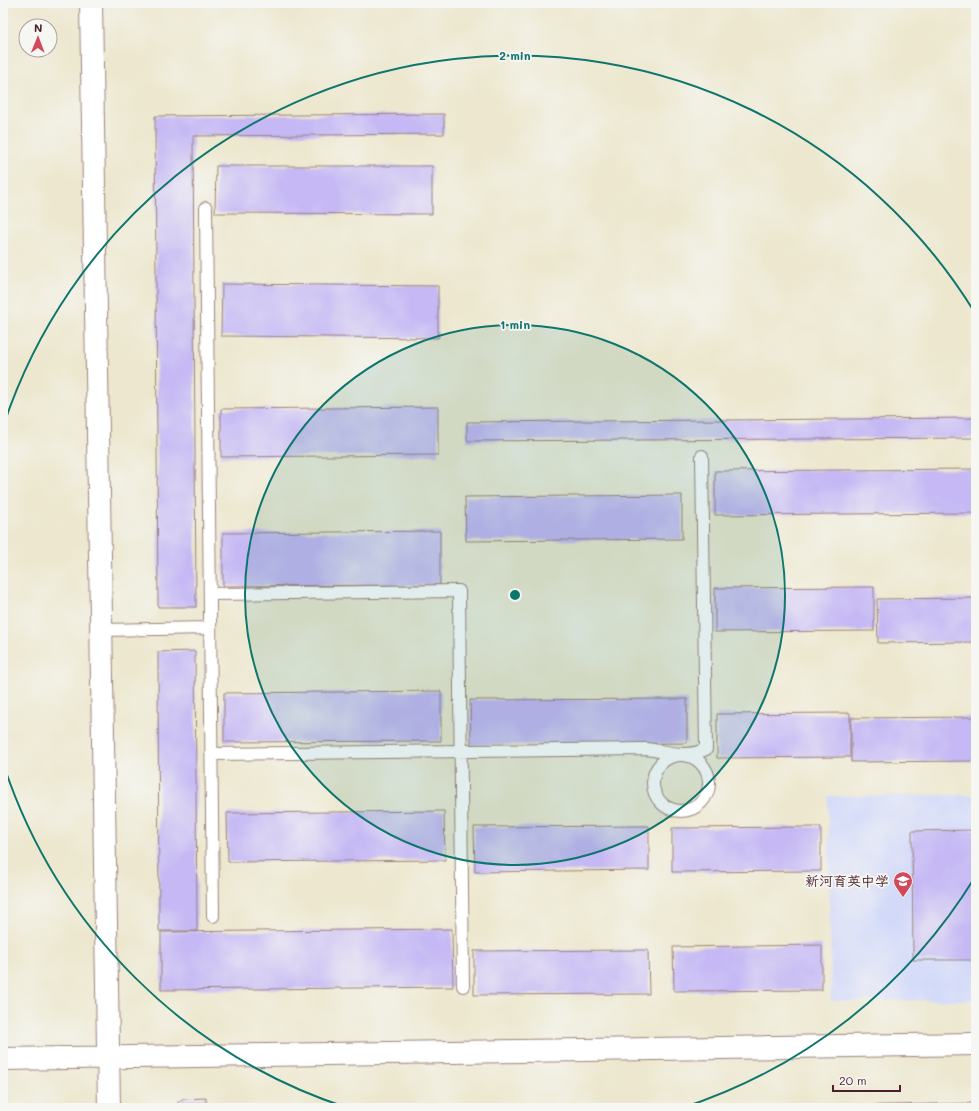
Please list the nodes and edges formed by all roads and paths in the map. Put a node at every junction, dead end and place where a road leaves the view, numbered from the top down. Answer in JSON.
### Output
{"nodes":[{"id":1,"x":91,"y":3,"type":"edge"},
{"id":2,"x":206,"y":208,"type":"dead end"},
{"id":3,"x":702,"y":456,"type":"dead end"},
{"id":4,"x":210,"y":594,"type":"junction"},
{"id":5,"x":210,"y":628,"type":"junction"},
{"id":6,"x":101,"y":630,"type":"junction"},
{"id":7,"x":461,"y":751,"type":"junction"},
{"id":8,"x":212,"y":754,"type":"junction"},
{"id":9,"x":682,"y":755,"type":"junction"},
{"id":10,"x":214,"y":916,"type":"dead end"},
{"id":11,"x":464,"y":986,"type":"dead end"},
{"id":12,"x":976,"y":1044,"type":"edge"},
{"id":13,"x":108,"y":1057,"type":"junction"},
{"id":14,"x":3,"y":1059,"type":"edge"},
{"id":15,"x":109,"y":1108,"type":"edge"}],
"edges":[{"from":1,"to":6,"type":"street"},
{"from":2,"to":4,"type":"lane"},
{"from":3,"to":9,"type":"lane"},
{"from":4,"to":5,"type":"lane"},
{"from":4,"to":7,"type":"lane"},
{"from":5,"to":6,"type":"lane"},
{"from":5,"to":8,"type":"lane"},
{"from":6,"to":13,"type":"street"},
{"from":7,"to":8,"type":"lane"},
{"from":7,"to":9,"type":"lane"},
{"from":7,"to":11,"type":"lane"},
{"from":8,"to":10,"type":"lane"},
{"from":9,"to":9,"type":"lane"},
{"from":12,"to":13,"type":"street"},
{"from":13,"to":14,"type":"street"},
{"from":13,"to":15,"type":"street"}]}
